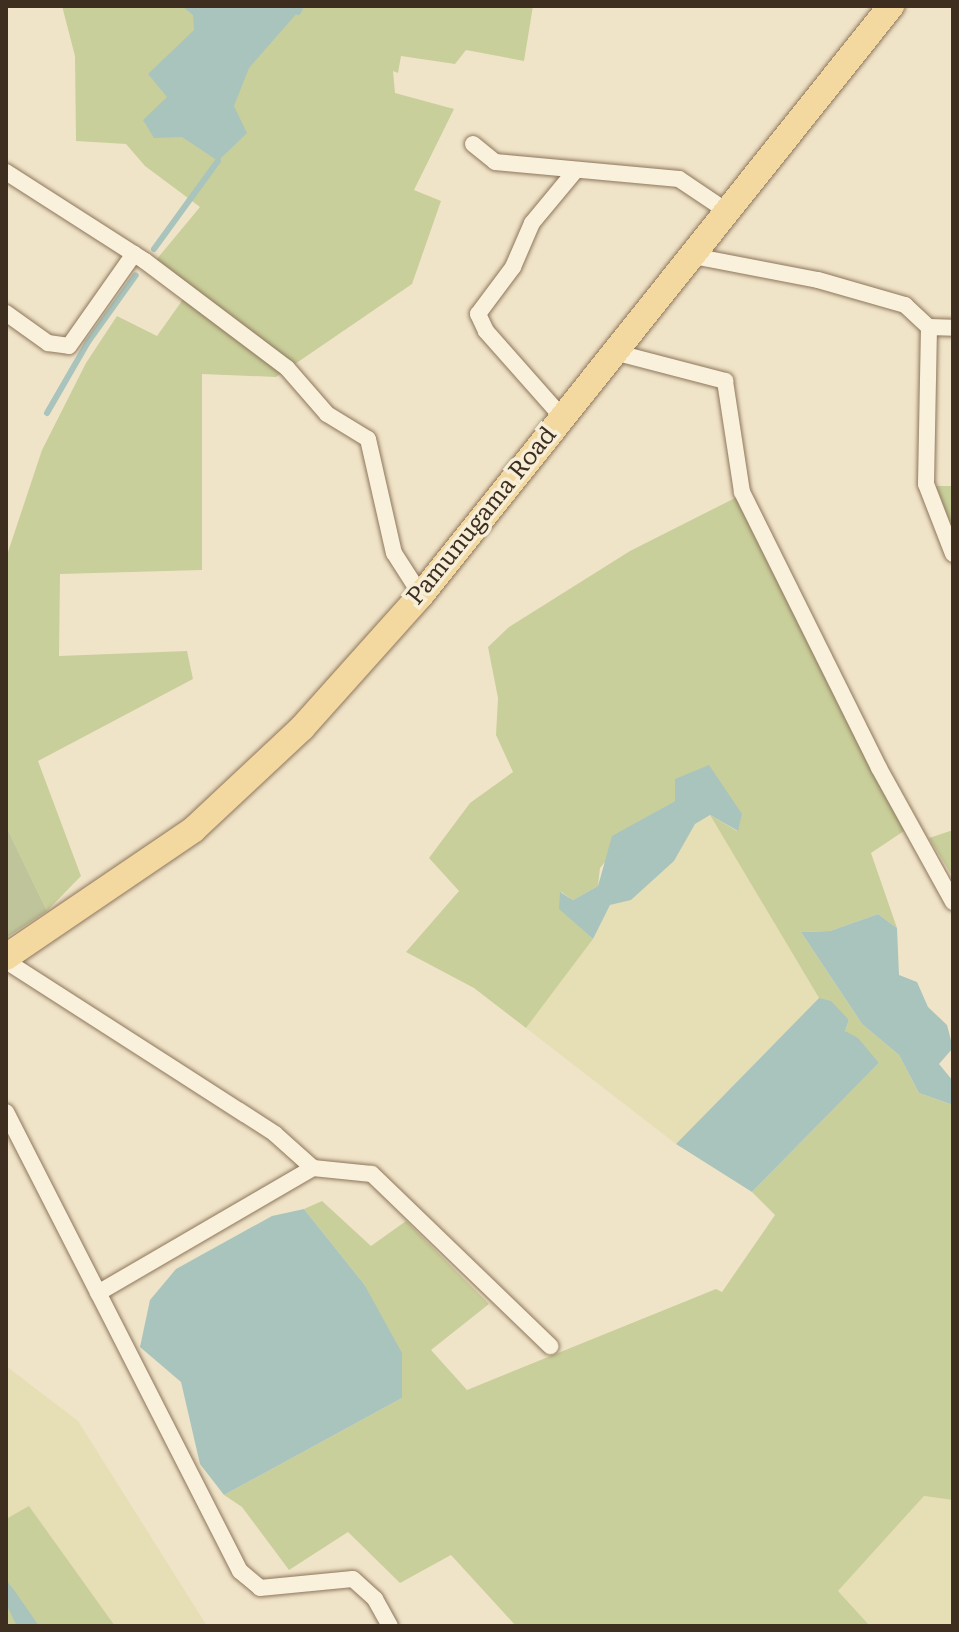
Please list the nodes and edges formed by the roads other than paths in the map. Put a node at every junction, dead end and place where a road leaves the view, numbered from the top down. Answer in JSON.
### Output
{"nodes":[{"id":1,"x":891,"y":6,"type":"edge"},
{"id":2,"x":473,"y":144,"type":"dead end"},
{"id":3,"x":576,"y":170,"type":"junction"},
{"id":4,"x":6,"y":172,"type":"edge"},
{"id":5,"x":728,"y":212,"type":"junction"},
{"id":6,"x":134,"y":254,"type":"junction"},
{"id":7,"x":693,"y":256,"type":"junction"},
{"id":8,"x":6,"y":313,"type":"edge"},
{"id":9,"x":929,"y":327,"type":"junction"},
{"id":10,"x":953,"y":328,"type":"edge"},
{"id":11,"x":614,"y":352,"type":"junction"},
{"id":12,"x":562,"y":417,"type":"junction"},
{"id":13,"x":953,"y":554,"type":"edge"},
{"id":14,"x":421,"y":595,"type":"junction"},
{"id":15,"x":953,"y":902,"type":"edge"},
{"id":16,"x":6,"y":959,"type":"edge"},
{"id":17,"x":6,"y":1112,"type":"edge"},
{"id":18,"x":313,"y":1168,"type":"junction"},
{"id":19,"x":98,"y":1293,"type":"junction"},
{"id":20,"x":550,"y":1346,"type":"dead end"},
{"id":21,"x":390,"y":1626,"type":"edge"}],
"edges":[{"from":1,"to":5,"type":"main road","name":"Pamunugama Road"},
{"from":2,"to":3,"type":"street"},
{"from":3,"to":5,"type":"street"},
{"from":3,"to":12,"type":"street"},
{"from":4,"to":6,"type":"street"},
{"from":5,"to":7,"type":"main road","name":"Pamunugama Road"},
{"from":6,"to":8,"type":"street"},
{"from":6,"to":14,"type":"street"},
{"from":7,"to":9,"type":"street"},
{"from":7,"to":11,"type":"main road","name":"Pamunugama Road"},
{"from":9,"to":10,"type":"street"},
{"from":9,"to":13,"type":"street"},
{"from":11,"to":12,"type":"main road","name":"Pamunugama Road"},
{"from":11,"to":15,"type":"street"},
{"from":12,"to":14,"type":"main road","name":"Pamunugama Road"},
{"from":14,"to":16,"type":"main road","name":"Pamunugama Road"},
{"from":16,"to":18,"type":"street"},
{"from":17,"to":19,"type":"street"},
{"from":18,"to":19,"type":"street"},
{"from":18,"to":20,"type":"street"},
{"from":19,"to":21,"type":"street"}]}
